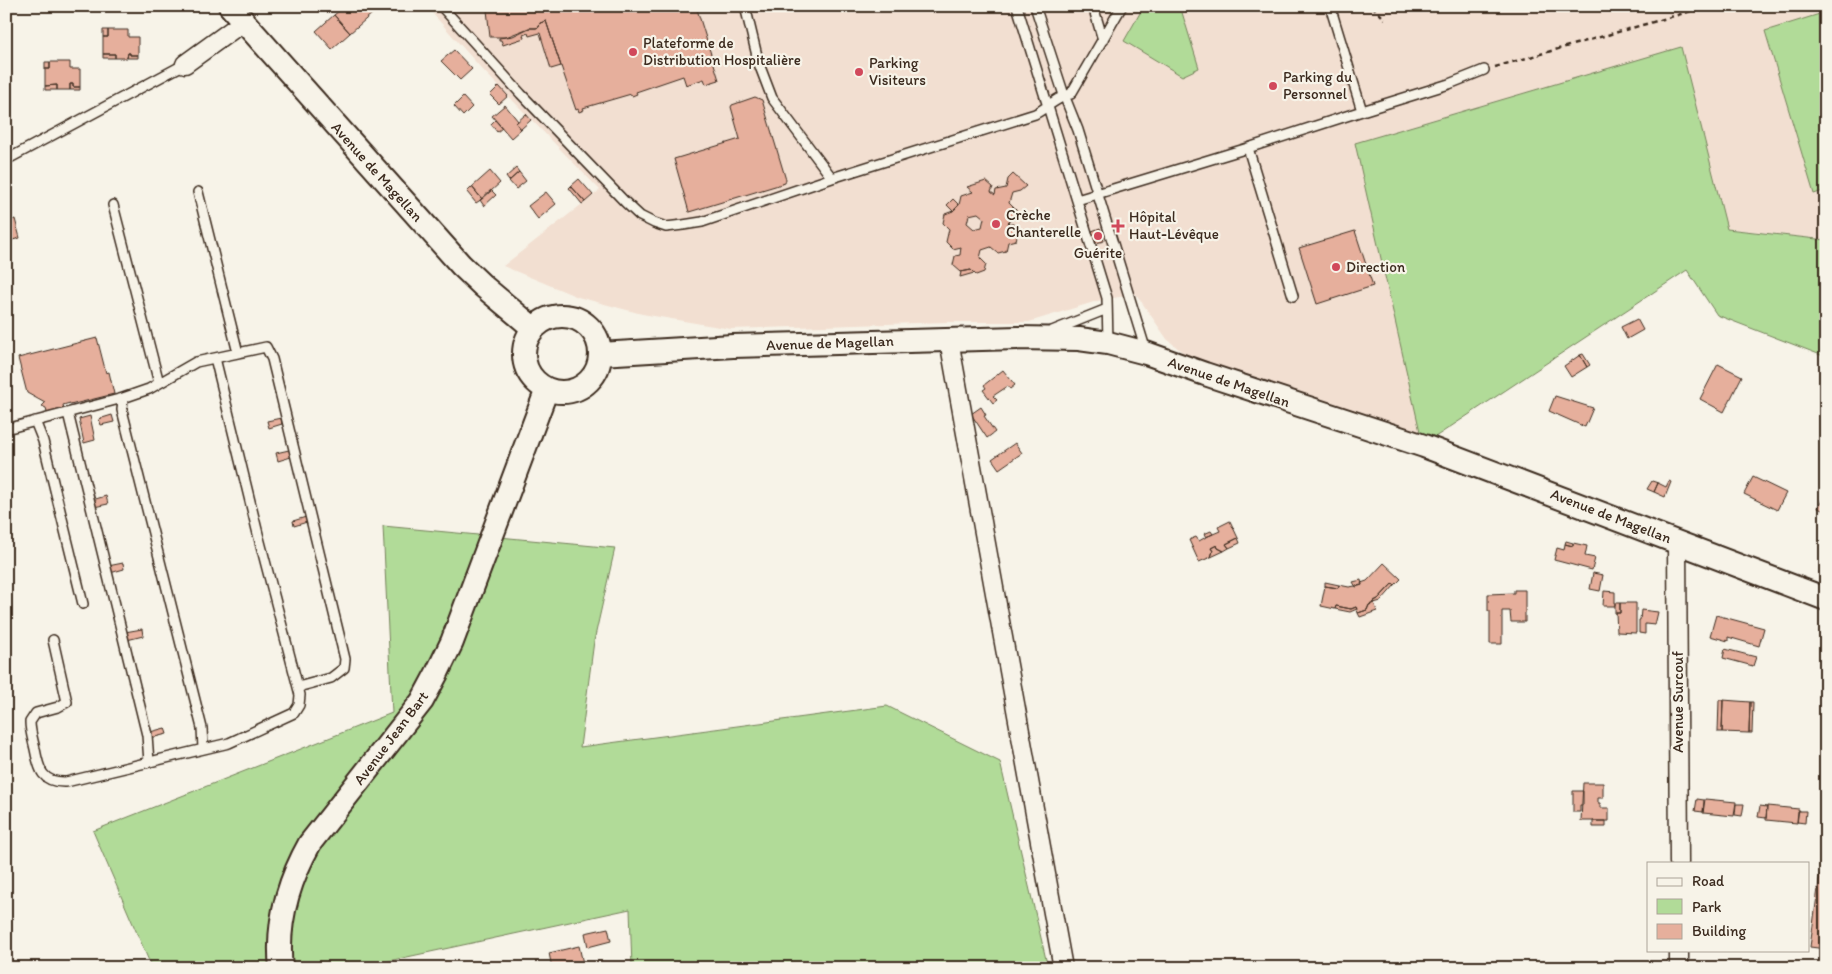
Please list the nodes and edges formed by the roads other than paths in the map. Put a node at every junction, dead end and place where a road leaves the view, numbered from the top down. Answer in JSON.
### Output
{"nodes":[{"id":1,"x":441,"y":6,"type":"edge"},
{"id":2,"x":746,"y":6,"type":"edge"},
{"id":3,"x":1017,"y":6,"type":"edge"},
{"id":4,"x":1036,"y":6,"type":"edge"},
{"id":5,"x":1094,"y":6,"type":"edge"},
{"id":6,"x":1330,"y":6,"type":"edge"},
{"id":7,"x":1122,"y":7,"type":"edge"},
{"id":8,"x":236,"y":14,"type":"edge"},
{"id":9,"x":1103,"y":40,"type":"junction"},
{"id":10,"x":185,"y":64,"type":"joint"},
{"id":11,"x":1484,"y":70,"type":"road end"},
{"id":12,"x":1064,"y":95,"type":"junction"},
{"id":13,"x":1048,"y":107,"type":"junction"},
{"id":14,"x":1362,"y":111,"type":"junction"},
{"id":15,"x":1248,"y":148,"type":"junction"},
{"id":16,"x":6,"y":160,"type":"edge"},
{"id":17,"x":832,"y":178,"type":"junction"},
{"id":18,"x":198,"y":192,"type":"dead end"},
{"id":19,"x":1098,"y":194,"type":"junction"},
{"id":20,"x":1077,"y":200,"type":"junction"},
{"id":21,"x":113,"y":205,"type":"dead end"},
{"id":22,"x":1293,"y":296,"type":"dead end"},
{"id":23,"x":1108,"y":309,"type":"junction"},
{"id":24,"x":533,"y":328,"type":"junction"},
{"id":25,"x":1033,"y":338,"type":"junction"},
{"id":26,"x":949,"y":340,"type":"junction"},
{"id":27,"x":1108,"y":344,"type":"junction"},
{"id":28,"x":238,"y":353,"type":"junction"},
{"id":29,"x":600,"y":354,"type":"junction"},
{"id":30,"x":1146,"y":354,"type":"junction"},
{"id":31,"x":215,"y":358,"type":"junction"},
{"id":32,"x":159,"y":383,"type":"junction"},
{"id":33,"x":547,"y":389,"type":"junction"},
{"id":34,"x":123,"y":398,"type":"junction"},
{"id":35,"x":68,"y":413,"type":"junction"},
{"id":36,"x":35,"y":421,"type":"junction"},
{"id":37,"x":6,"y":429,"type":"edge"},
{"id":38,"x":1677,"y":542,"type":"junction"},
{"id":39,"x":1826,"y":599,"type":"edge"},
{"id":40,"x":83,"y":604,"type":"dead end"},
{"id":41,"x":53,"y":640,"type":"dead end"},
{"id":42,"x":298,"y":687,"type":"junction"},
{"id":43,"x":203,"y":749,"type":"junction"},
{"id":44,"x":149,"y":762,"type":"junction"},
{"id":45,"x":1679,"y":862,"type":"edge"},
{"id":46,"x":1679,"y":952,"type":"edge"},
{"id":47,"x":281,"y":968,"type":"edge"},
{"id":48,"x":1063,"y":968,"type":"edge"},
{"id":49,"x":1679,"y":968,"type":"edge"}],
"edges":[{"from":1,"to":17,"type":"lane"},
{"from":2,"to":17,"type":"lane"},
{"from":3,"to":13,"type":"lane"},
{"from":4,"to":12,"type":"lane"},
{"from":5,"to":9,"type":"lane"},
{"from":6,"to":14,"type":"lane"},
{"from":7,"to":9,"type":"lane"},
{"from":8,"to":10,"type":"street"},
{"from":8,"to":24,"type":"street","name":"Avenue de Magellan"},
{"from":9,"to":12,"type":"lane"},
{"from":10,"to":16,"type":"lane"},
{"from":11,"to":14,"type":"lane"},
{"from":12,"to":13,"type":"lane"},
{"from":12,"to":19,"type":"lane"},
{"from":13,"to":17,"type":"lane"},
{"from":13,"to":20,"type":"lane"},
{"from":14,"to":15,"type":"lane"},
{"from":15,"to":19,"type":"lane"},
{"from":15,"to":22,"type":"lane"},
{"from":18,"to":28,"type":"lane"},
{"from":19,"to":20,"type":"lane"},
{"from":19,"to":30,"type":"lane"},
{"from":20,"to":23,"type":"lane"},
{"from":21,"to":32,"type":"lane"},
{"from":23,"to":25,"type":"lane"},
{"from":23,"to":27,"type":"lane"},
{"from":24,"to":29,"type":"street"},
{"from":24,"to":33,"type":"street"},
{"from":25,"to":26,"type":"street","name":"Avenue de Magellan"},
{"from":25,"to":27,"type":"street","name":"Avenue de Magellan"},
{"from":26,"to":29,"type":"street","name":"Avenue de Magellan"},
{"from":26,"to":48,"type":"street"},
{"from":27,"to":30,"type":"street","name":"Avenue de Magellan"},
{"from":28,"to":31,"type":"lane"},
{"from":28,"to":42,"type":"lane"},
{"from":29,"to":33,"type":"street"},
{"from":30,"to":38,"type":"street","name":"Avenue de Magellan"},
{"from":31,"to":32,"type":"lane"},
{"from":31,"to":42,"type":"lane"},
{"from":32,"to":34,"type":"lane"},
{"from":33,"to":47,"type":"street","name":"Avenue Jean Bart"},
{"from":34,"to":35,"type":"lane"},
{"from":34,"to":43,"type":"lane"},
{"from":35,"to":36,"type":"lane"},
{"from":35,"to":44,"type":"lane"},
{"from":36,"to":37,"type":"lane"},
{"from":36,"to":40,"type":"lane"},
{"from":38,"to":39,"type":"street","name":"Avenue de Magellan"},
{"from":38,"to":45,"type":"street","name":"Avenue Surcouf"},
{"from":41,"to":44,"type":"lane"},
{"from":42,"to":43,"type":"lane"},
{"from":43,"to":44,"type":"lane"},
{"from":46,"to":49,"type":"street"}]}
